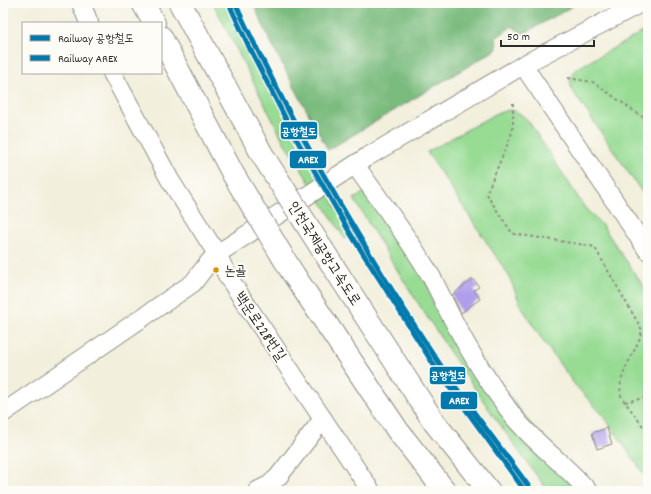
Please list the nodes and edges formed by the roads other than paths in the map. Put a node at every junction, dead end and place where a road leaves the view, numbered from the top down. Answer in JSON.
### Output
{"nodes":[{"id":1,"x":81,"y":3,"type":"edge"},
{"id":2,"x":143,"y":3,"type":"edge"},
{"id":3,"x":180,"y":3,"type":"edge"},
{"id":4,"x":640,"y":3,"type":"edge"},
{"id":5,"x":89,"y":22,"type":"edge"},
{"id":6,"x":153,"y":22,"type":"edge"},
{"id":7,"x":162,"y":39,"type":"edge"},
{"id":8,"x":523,"y":65,"type":"junction"},
{"id":9,"x":113,"y":74,"type":"edge"},
{"id":10,"x":355,"y":165,"type":"junction"},
{"id":11,"x":648,"y":252,"type":"edge"},
{"id":12,"x":217,"y":254,"type":"junction"},
{"id":13,"x":3,"y":413,"type":"edge"},
{"id":14,"x":323,"y":419,"type":"junction"},
{"id":15,"x":257,"y":491,"type":"edge"},
{"id":16,"x":371,"y":491,"type":"edge"},
{"id":17,"x":445,"y":491,"type":"edge"},
{"id":18,"x":489,"y":491,"type":"edge"},
{"id":19,"x":588,"y":491,"type":"edge"}],
"edges":[{"from":1,"to":5,"type":"street"},
{"from":2,"to":6,"type":"highway"},
{"from":3,"to":18,"type":"highway","name":"인천국제공항고속도로","bridge":true},
{"from":4,"to":8,"type":"street"},
{"from":7,"to":17,"type":"highway","bridge":true},
{"from":8,"to":10,"type":"street"},
{"from":8,"to":11,"type":"street"},
{"from":9,"to":12,"type":"street","name":"백운로228번길"},
{"from":10,"to":12,"type":"street"},
{"from":10,"to":19,"type":"street"},
{"from":12,"to":13,"type":"street"},
{"from":12,"to":14,"type":"street","name":"백운로228번길"},
{"from":14,"to":15,"type":"street"},
{"from":14,"to":16,"type":"street","name":"백운로228번길"}]}
